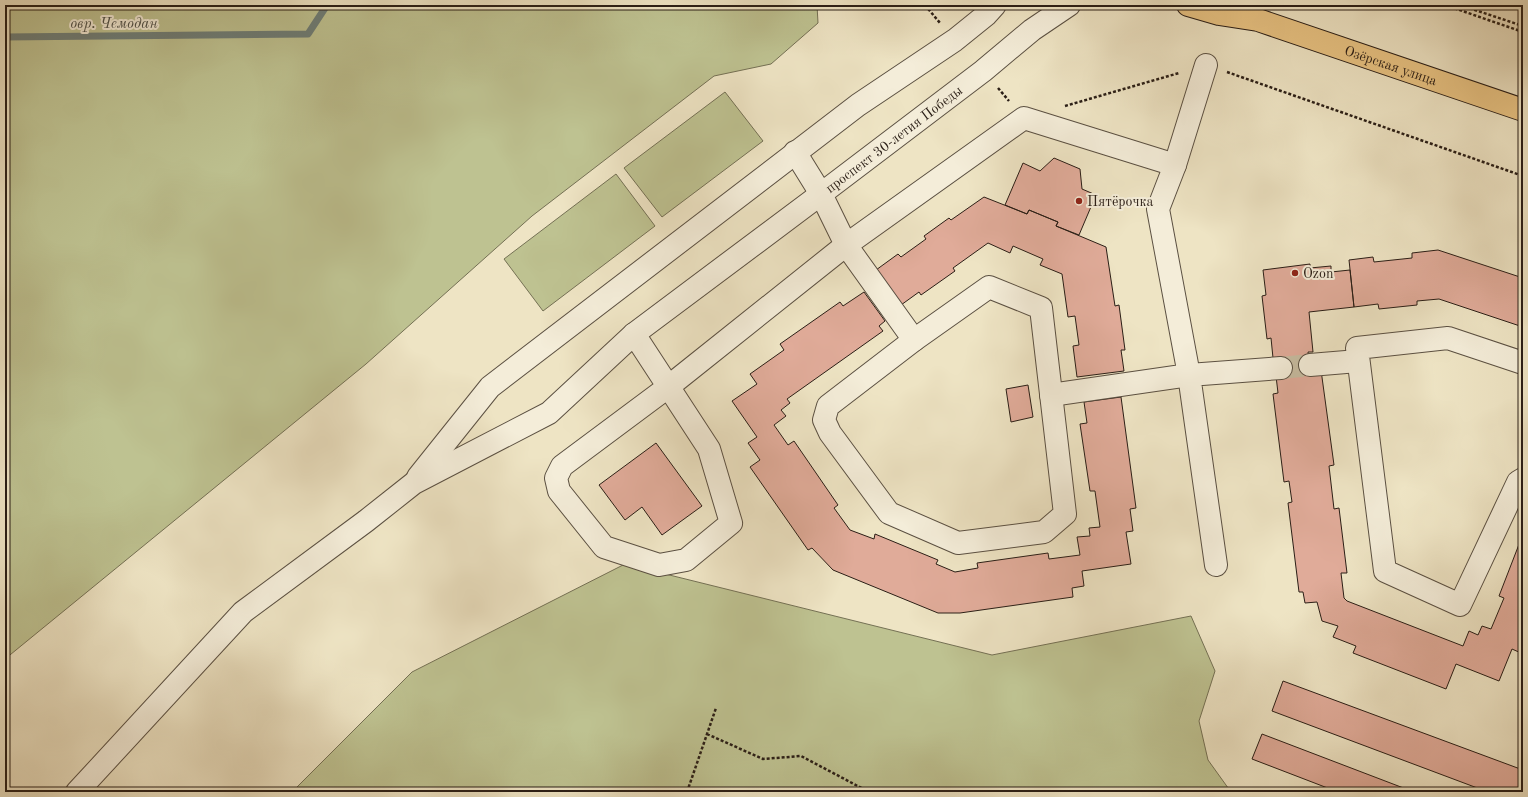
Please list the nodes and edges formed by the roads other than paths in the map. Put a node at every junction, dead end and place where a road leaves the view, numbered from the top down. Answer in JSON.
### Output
{"nodes":[{"id":1,"x":995,"y":5,"type":"edge"},
{"id":2,"x":1069,"y":5,"type":"edge"},
{"id":3,"x":1188,"y":5,"type":"edge"},
{"id":4,"x":1230,"y":5,"type":"edge"},
{"id":5,"x":1258,"y":20,"type":"junction"},
{"id":6,"x":1206,"y":65,"type":"dead end"},
{"id":7,"x":1523,"y":110,"type":"edge"},
{"id":8,"x":795,"y":152,"type":"junction"},
{"id":9,"x":1174,"y":165,"type":"junction"},
{"id":10,"x":821,"y":194,"type":"junction"},
{"id":11,"x":846,"y":245,"type":"junction"},
{"id":12,"x":634,"y":334,"type":"junction"},
{"id":13,"x":914,"y":340,"type":"junction"},
{"id":14,"x":1358,"y":361,"type":"junction"},
{"id":15,"x":1523,"y":363,"type":"edge"},
{"id":16,"x":1310,"y":365,"type":"tunnel mouth"},
{"id":17,"x":1281,"y":368,"type":"tunnel mouth"},
{"id":18,"x":1188,"y":375,"type":"junction"},
{"id":19,"x":668,"y":387,"type":"junction"},
{"id":20,"x":1051,"y":395,"type":"junction"},
{"id":21,"x":1523,"y":479,"type":"edge"},
{"id":22,"x":414,"y":483,"type":"junction"},
{"id":23,"x":1216,"y":565,"type":"dead end"},
{"id":24,"x":77,"y":792,"type":"edge"}],
"edges":[{"from":1,"to":8,"type":"street"},
{"from":2,"to":10,"type":"street","name":"проспект 30-летия Победы"},
{"from":3,"to":5,"type":"main road","name":"Озёрская улица"},
{"from":4,"to":5,"type":"main road","name":"Озёрская улица"},
{"from":5,"to":7,"type":"main road","name":"Озёрская улица"},
{"from":6,"to":9,"type":"street"},
{"from":8,"to":10,"type":"street","name":"проспект 30-летия Победы"},
{"from":8,"to":22,"type":"street"},
{"from":9,"to":11,"type":"street"},
{"from":9,"to":18,"type":"street"},
{"from":10,"to":11,"type":"street"},
{"from":10,"to":12,"type":"street"},
{"from":11,"to":13,"type":"street"},
{"from":11,"to":19,"type":"street"},
{"from":12,"to":19,"type":"street"},
{"from":12,"to":22,"type":"street"},
{"from":13,"to":20,"type":"street"},
{"from":13,"to":20,"type":"street"},
{"from":14,"to":15,"type":"street"},
{"from":14,"to":16,"type":"street"},
{"from":14,"to":21,"type":"street"},
{"from":17,"to":18,"type":"street"},
{"from":18,"to":20,"type":"street"},
{"from":18,"to":23,"type":"street"},
{"from":19,"to":19,"type":"street"},
{"from":22,"to":24,"type":"street"}]}
